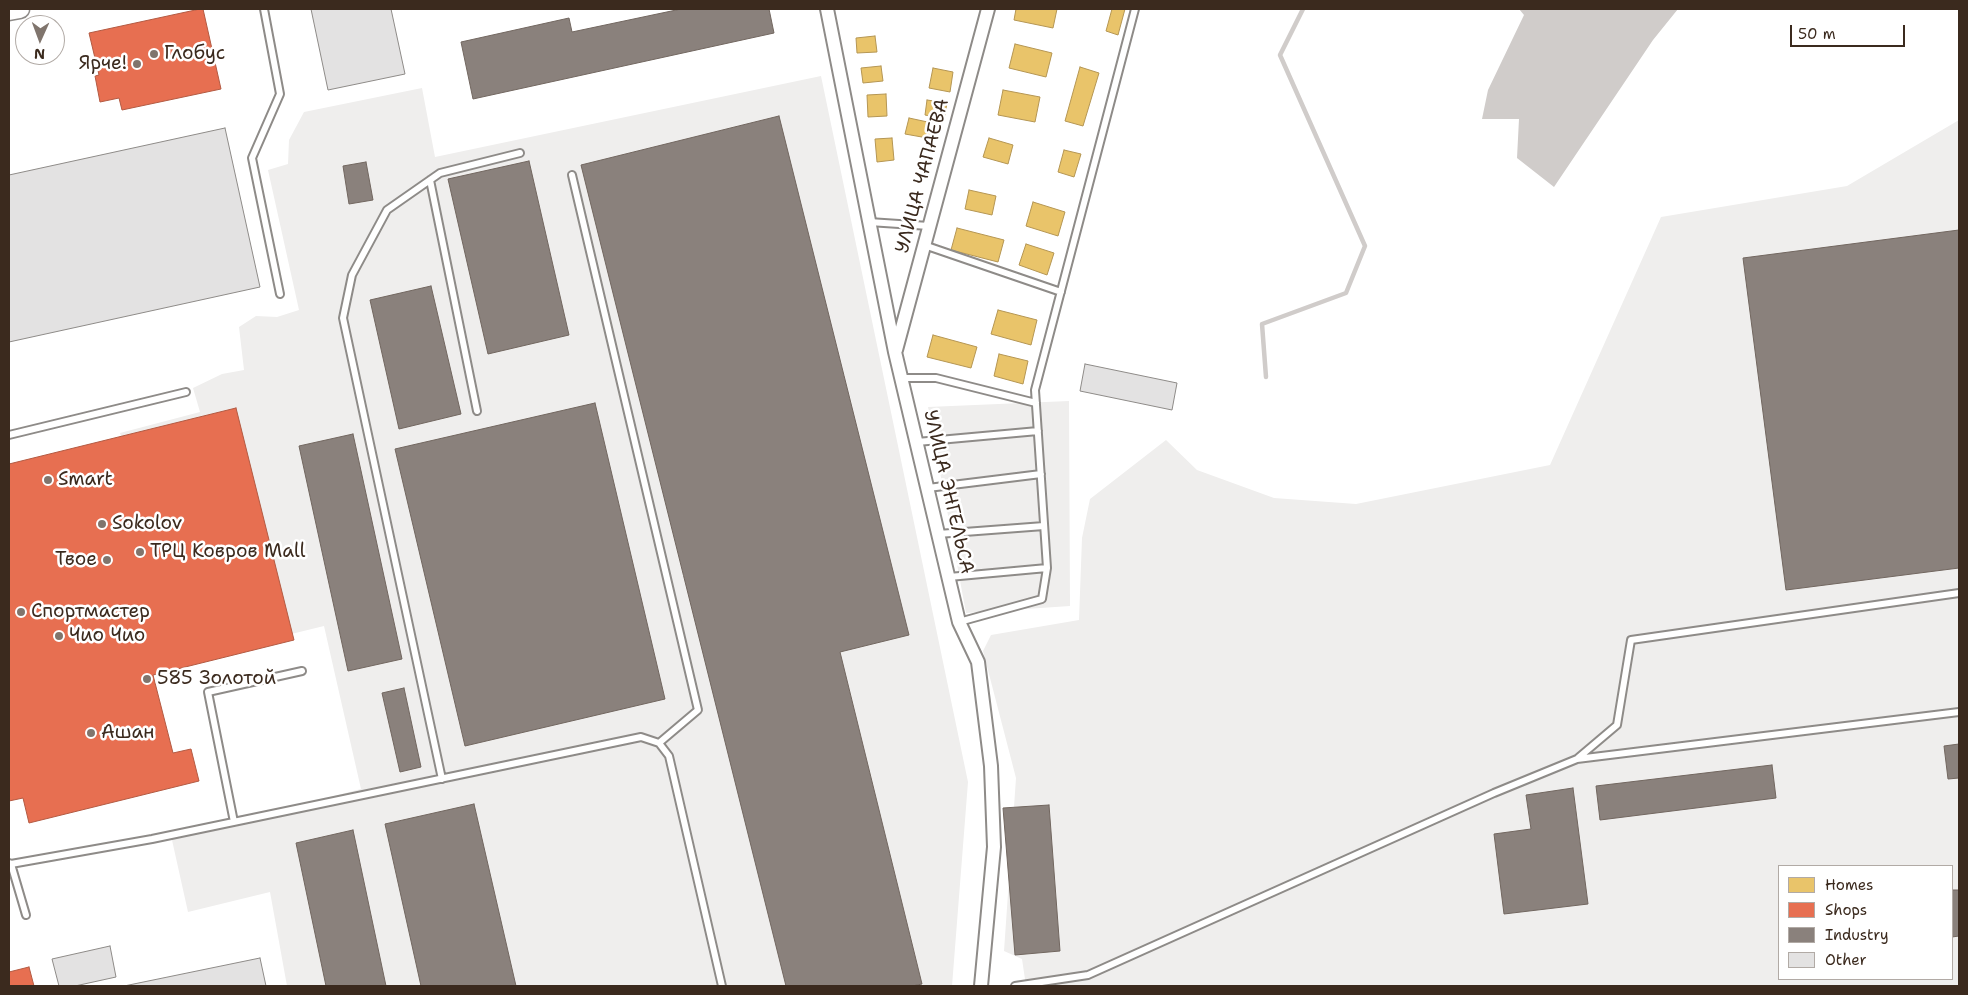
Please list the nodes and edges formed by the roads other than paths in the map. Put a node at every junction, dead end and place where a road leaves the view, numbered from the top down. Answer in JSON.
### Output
{"nodes":[{"id":1,"x":20,"y":9,"type":"edge"},
{"id":2,"x":264,"y":9,"type":"edge"},
{"id":3,"x":827,"y":9,"type":"edge"},
{"id":4,"x":988,"y":9,"type":"edge"},
{"id":5,"x":1135,"y":9,"type":"edge"},
{"id":6,"x":9,"y":11,"type":"edge"},
{"id":7,"x":520,"y":153,"type":"dead end"},
{"id":8,"x":572,"y":175,"type":"dead end"},
{"id":9,"x":430,"y":180,"type":"junction"},
{"id":10,"x":869,"y":222,"type":"junction"},
{"id":11,"x":929,"y":226,"type":"junction"},
{"id":12,"x":924,"y":245,"type":"junction"},
{"id":13,"x":1061,"y":292,"type":"junction"},
{"id":14,"x":280,"y":294,"type":"dead end"},
{"id":15,"x":895,"y":352,"type":"junction"},
{"id":16,"x":901,"y":378,"type":"junction"},
{"id":17,"x":186,"y":392,"type":"dead end"},
{"id":18,"x":1036,"y":403,"type":"junction"},
{"id":19,"x":477,"y":411,"type":"dead end"},
{"id":20,"x":1038,"y":431,"type":"junction"},
{"id":21,"x":9,"y":436,"type":"edge"},
{"id":22,"x":916,"y":442,"type":"junction"},
{"id":23,"x":1041,"y":474,"type":"junction"},
{"id":24,"x":928,"y":488,"type":"junction"},
{"id":25,"x":1044,"y":526,"type":"junction"},
{"id":26,"x":938,"y":534,"type":"junction"},
{"id":27,"x":1047,"y":568,"type":"junction"},
{"id":28,"x":949,"y":577,"type":"junction"},
{"id":29,"x":1959,"y":593,"type":"edge"},
{"id":30,"x":959,"y":622,"type":"junction"},
{"id":31,"x":302,"y":671,"type":"dead end"},
{"id":32,"x":1959,"y":712,"type":"edge"},
{"id":33,"x":659,"y":743,"type":"junction"},
{"id":34,"x":1577,"y":759,"type":"junction"},
{"id":35,"x":442,"y":779,"type":"junction"},
{"id":36,"x":234,"y":822,"type":"junction"},
{"id":37,"x":10,"y":863,"type":"edge"},
{"id":38,"x":26,"y":915,"type":"dead end"},
{"id":39,"x":722,"y":986,"type":"edge"},
{"id":40,"x":980,"y":986,"type":"edge"},
{"id":41,"x":1014,"y":986,"type":"edge"}],
"edges":[{"from":1,"to":6,"type":"main road"},
{"from":2,"to":14,"type":"lane"},
{"from":3,"to":10,"type":"street","name":"УЛИЦА ЭНГЕЛЬСА"},
{"from":4,"to":11,"type":"street","name":"УЛИЦА ЧАПАЕВА"},
{"from":5,"to":13,"type":"lane"},
{"from":7,"to":9,"type":"lane"},
{"from":8,"to":33,"type":"lane"},
{"from":9,"to":19,"type":"lane"},
{"from":9,"to":35,"type":"lane"},
{"from":10,"to":11,"type":"lane"},
{"from":10,"to":15,"type":"street","name":"УЛИЦА ЭНГЕЛЬСА"},
{"from":11,"to":12,"type":"street","name":"УЛИЦА ЧАПАЕВА"},
{"from":12,"to":13,"type":"lane"},
{"from":12,"to":15,"type":"street","name":"УЛИЦА ЧАПАЕВА"},
{"from":13,"to":18,"type":"lane"},
{"from":15,"to":16,"type":"street","name":"УЛИЦА ЭНГЕЛЬСА"},
{"from":16,"to":18,"type":"lane"},
{"from":16,"to":22,"type":"street","name":"УЛИЦА ЭНГЕЛЬСА"},
{"from":17,"to":21,"type":"lane"},
{"from":18,"to":20,"type":"lane"},
{"from":20,"to":22,"type":"lane"},
{"from":20,"to":23,"type":"lane"},
{"from":22,"to":24,"type":"street","name":"УЛИЦА ЭНГЕЛЬСА"},
{"from":23,"to":24,"type":"lane"},
{"from":23,"to":25,"type":"lane"},
{"from":24,"to":26,"type":"street","name":"УЛИЦА ЭНГЕЛЬСА"},
{"from":25,"to":26,"type":"lane"},
{"from":25,"to":27,"type":"lane"},
{"from":26,"to":28,"type":"street","name":"УЛИЦА ЭНГЕЛЬСА"},
{"from":27,"to":28,"type":"lane"},
{"from":27,"to":30,"type":"lane"},
{"from":28,"to":30,"type":"street","name":"УЛИЦА ЭНГЕЛЬСА"},
{"from":29,"to":34,"type":"lane"},
{"from":30,"to":40,"type":"street","name":"УЛИЦА ЭНГЕЛЬСА"},
{"from":31,"to":36,"type":"lane"},
{"from":32,"to":34,"type":"lane"},
{"from":33,"to":35,"type":"lane"},
{"from":33,"to":39,"type":"lane"},
{"from":34,"to":41,"type":"lane"},
{"from":35,"to":36,"type":"lane"},
{"from":36,"to":37,"type":"lane"},
{"from":37,"to":38,"type":"lane"}]}
